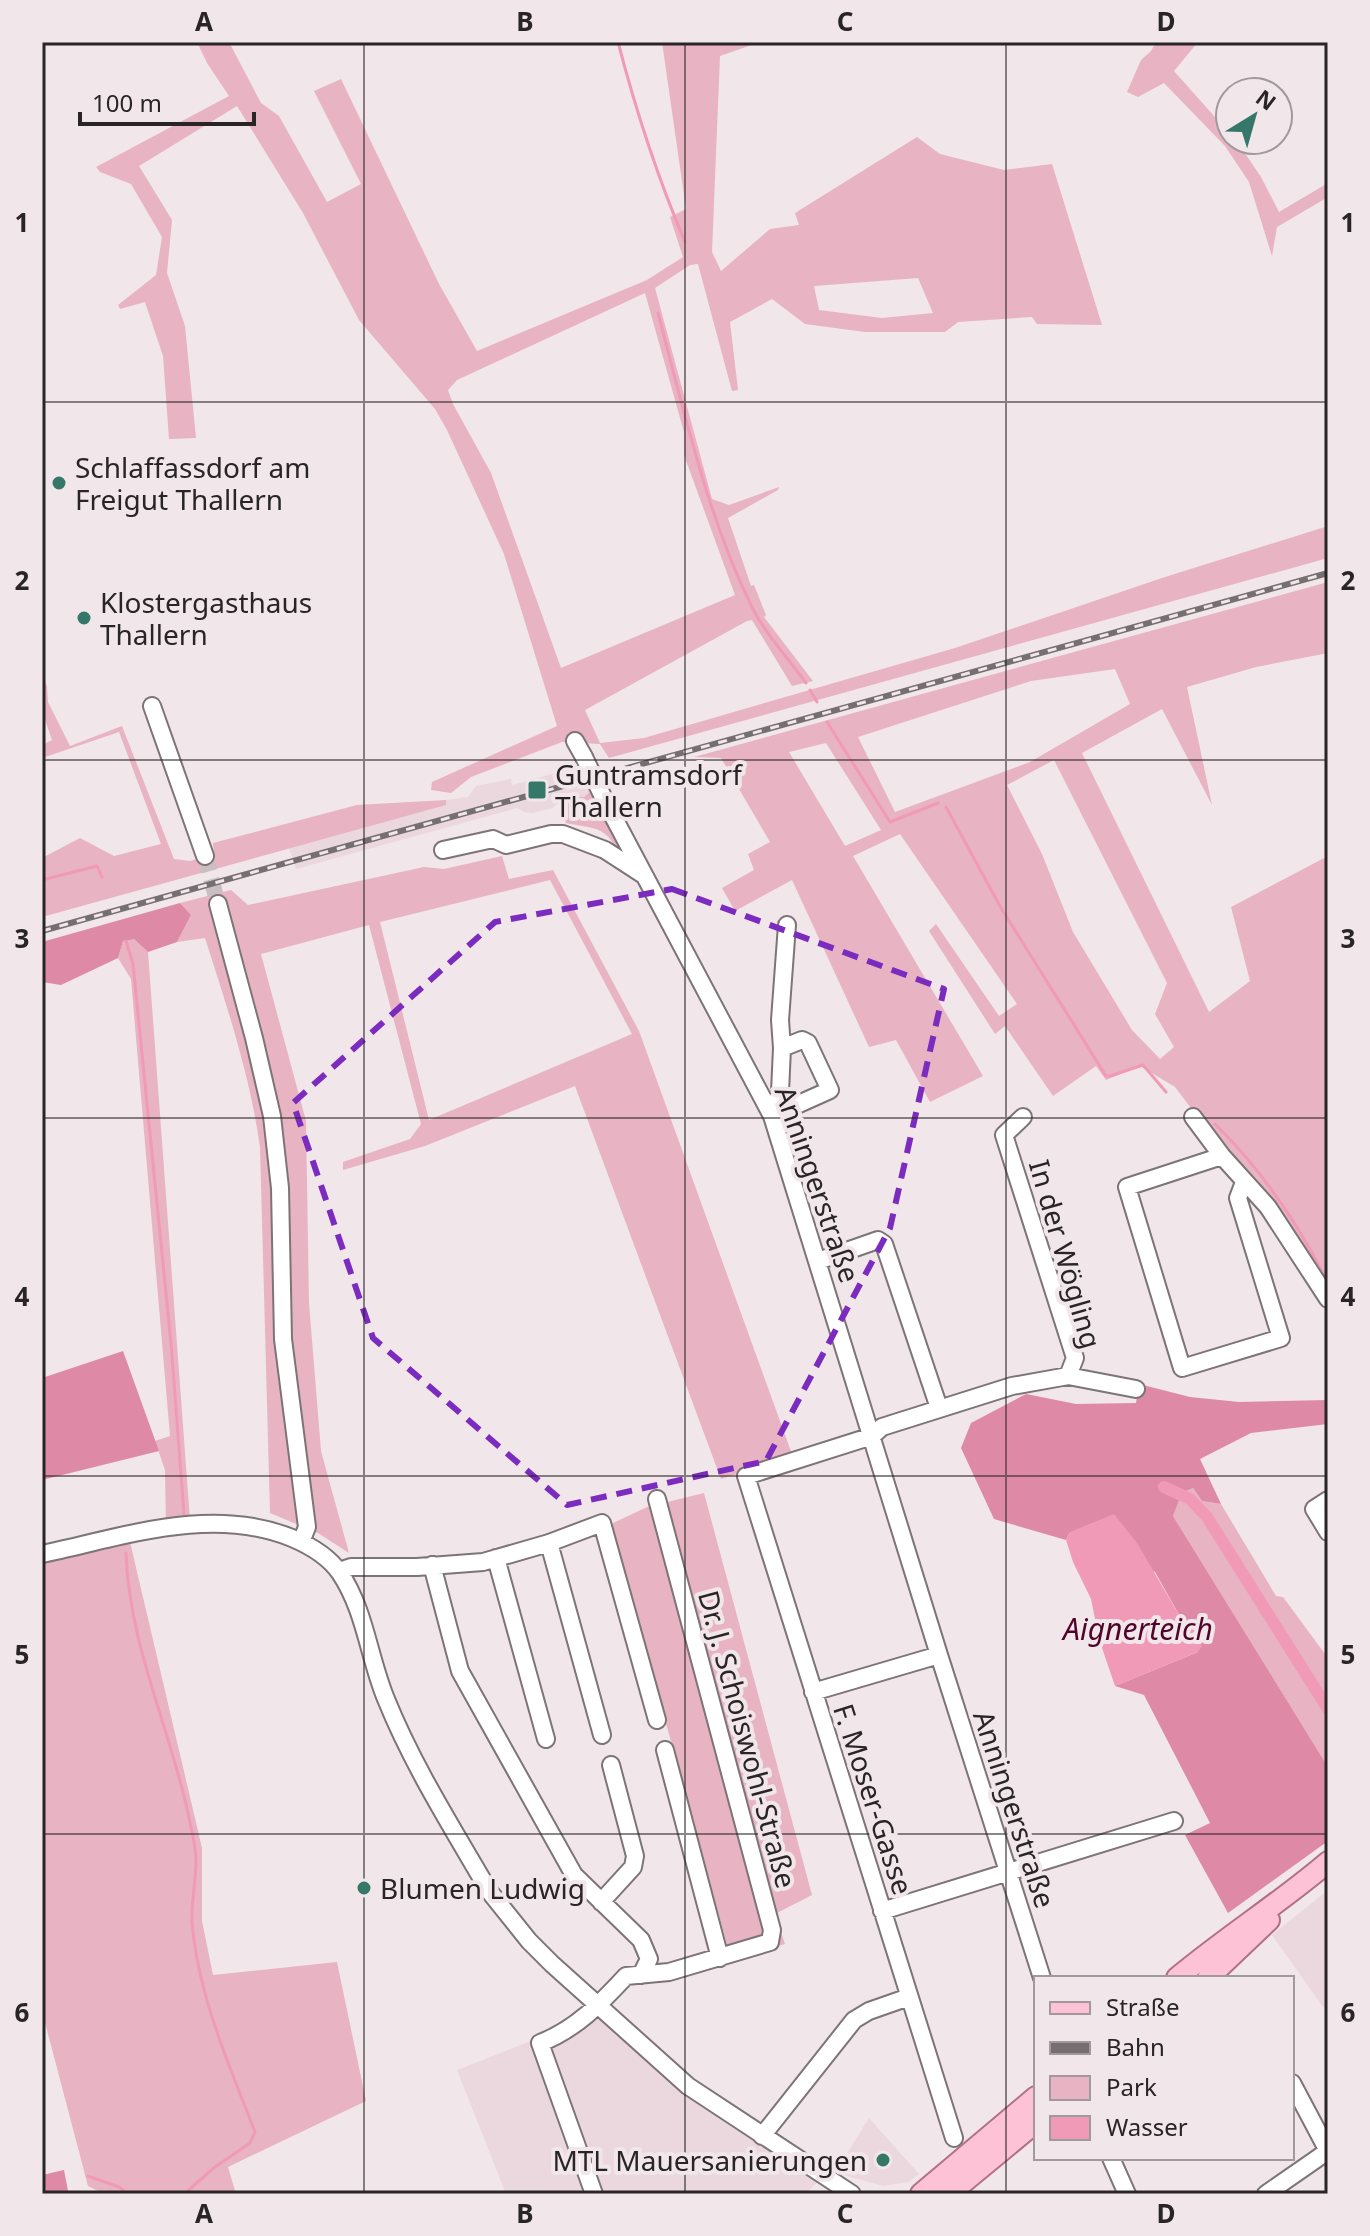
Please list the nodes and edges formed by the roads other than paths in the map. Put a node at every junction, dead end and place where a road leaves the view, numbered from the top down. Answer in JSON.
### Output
{"nodes":[{"id":1,"x":152,"y":706,"type":"dead end"},
{"id":2,"x":575,"y":741,"type":"dead end"},
{"id":3,"x":443,"y":850,"type":"dead end"},
{"id":4,"x":205,"y":856,"type":"tunnel mouth"},
{"id":5,"x":643,"y":875,"type":"junction"},
{"id":6,"x":218,"y":904,"type":"tunnel mouth"},
{"id":7,"x":787,"y":925,"type":"dead end"},
{"id":8,"x":782,"y":1048,"type":"junction"},
{"id":9,"x":772,"y":1116,"type":"junction"},
{"id":10,"x":1023,"y":1117,"type":"dead end"},
{"id":11,"x":1193,"y":1117,"type":"dead end"},
{"id":12,"x":1222,"y":1156,"type":"junction"},
{"id":13,"x":1244,"y":1182,"type":"junction"},
{"id":14,"x":818,"y":1261,"type":"junction"},
{"id":15,"x":1328,"y":1299,"type":"edge"},
{"id":16,"x":1068,"y":1376,"type":"junction"},
{"id":17,"x":1136,"y":1389,"type":"dead end"},
{"id":18,"x":939,"y":1408,"type":"junction"},
{"id":19,"x":872,"y":1436,"type":"junction"},
{"id":20,"x":657,"y":1499,"type":"dead end"},
{"id":21,"x":1328,"y":1500,"type":"edge"},
{"id":22,"x":1328,"y":1532,"type":"edge"},
{"id":23,"x":301,"y":1542,"type":"junction"},
{"id":24,"x":549,"y":1543,"type":"junction"},
{"id":25,"x":42,"y":1554,"type":"edge"},
{"id":26,"x":496,"y":1558,"type":"junction"},
{"id":27,"x":432,"y":1565,"type":"junction"},
{"id":28,"x":339,"y":1571,"type":"junction"},
{"id":29,"x":939,"y":1655,"type":"junction"},
{"id":30,"x":813,"y":1692,"type":"junction"},
{"id":31,"x":657,"y":1720,"type":"dead end"},
{"id":32,"x":602,"y":1735,"type":"dead end"},
{"id":33,"x":546,"y":1739,"type":"dead end"},
{"id":34,"x":665,"y":1750,"type":"dead end"},
{"id":35,"x":611,"y":1765,"type":"dead end"},
{"id":36,"x":1174,"y":1821,"type":"dead end"},
{"id":37,"x":1328,"y":1862,"type":"edge"},
{"id":38,"x":1008,"y":1871,"type":"junction"},
{"id":39,"x":1286,"y":1898,"type":"junction"},
{"id":40,"x":601,"y":1902,"type":"junction"},
{"id":41,"x":882,"y":1911,"type":"junction"},
{"id":42,"x":720,"y":1958,"type":"junction"},
{"id":43,"x":641,"y":1975,"type":"junction"},
{"id":44,"x":1041,"y":1976,"type":"edge"},
{"id":45,"x":1180,"y":1976,"type":"edge"},
{"id":46,"x":1210,"y":1976,"type":"edge"},
{"id":47,"x":909,"y":1997,"type":"junction"},
{"id":48,"x":598,"y":2006,"type":"junction"},
{"id":49,"x":1294,"y":2087,"type":"edge"},
{"id":50,"x":1034,"y":2099,"type":"edge"},
{"id":51,"x":1034,"y":2124,"type":"edge"},
{"id":52,"x":762,"y":2136,"type":"junction"},
{"id":53,"x":954,"y":2138,"type":"dead end"},
{"id":54,"x":1328,"y":2151,"type":"edge"},
{"id":55,"x":1112,"y":2160,"type":"edge"},
{"id":56,"x":850,"y":2191,"type":"edge"},
{"id":57,"x":594,"y":2194,"type":"edge"},
{"id":58,"x":868,"y":2194,"type":"edge"},
{"id":59,"x":921,"y":2194,"type":"edge"},
{"id":60,"x":949,"y":2194,"type":"edge"},
{"id":61,"x":1127,"y":2194,"type":"edge"},
{"id":62,"x":1266,"y":2194,"type":"edge"}],
"edges":[{"from":1,"to":4,"type":"street"},
{"from":2,"to":5,"type":"street","name":"Anningerstraße","bridge":true},
{"from":3,"to":5,"type":"street","name":"Anningerstraße"},
{"from":5,"to":9,"type":"street","name":"Anningerstraße"},
{"from":6,"to":23,"type":"street"},
{"from":7,"to":8,"type":"street"},
{"from":8,"to":9,"type":"street"},
{"from":8,"to":9,"type":"street"},
{"from":9,"to":14,"type":"street","name":"Anningerstraße"},
{"from":10,"to":16,"type":"street","name":"In der Wögling"},
{"from":11,"to":12,"type":"street"},
{"from":12,"to":13,"type":"street"},
{"from":12,"to":13,"type":"street"},
{"from":13,"to":15,"type":"street"},
{"from":14,"to":18,"type":"street"},
{"from":14,"to":19,"type":"street","name":"Anningerstraße"},
{"from":16,"to":17,"type":"street"},
{"from":16,"to":18,"type":"street","name":"In der Wögling"},
{"from":18,"to":19,"type":"street","name":"In der Wögling"},
{"from":19,"to":29,"type":"street","name":"Anningerstraße"},
{"from":19,"to":30,"type":"street","name":"F. Moser-Gasse"},
{"from":20,"to":42,"type":"street","name":"Dr. J. Schoiswohl-Straße"},
{"from":21,"to":22,"type":"street"},
{"from":23,"to":25,"type":"street"},
{"from":23,"to":28,"type":"street"},
{"from":24,"to":26,"type":"street"},
{"from":24,"to":31,"type":"street"},
{"from":24,"to":32,"type":"street"},
{"from":26,"to":27,"type":"street"},
{"from":26,"to":33,"type":"street"},
{"from":27,"to":28,"type":"street"},
{"from":27,"to":40,"type":"street"},
{"from":28,"to":48,"type":"street"},
{"from":29,"to":30,"type":"street"},
{"from":29,"to":38,"type":"street","name":"Anningerstraße"},
{"from":30,"to":41,"type":"street","name":"F. Moser-Gasse"},
{"from":34,"to":42,"type":"street"},
{"from":35,"to":40,"type":"street"},
{"from":36,"to":38,"type":"street"},
{"from":37,"to":39,"type":"main road"},
{"from":38,"to":41,"type":"street"},
{"from":38,"to":44,"type":"street","name":"Anningerstraße"},
{"from":39,"to":45,"type":"main road"},
{"from":39,"to":46,"type":"main road"},
{"from":40,"to":43,"type":"street"},
{"from":41,"to":47,"type":"street","name":"F. Moser-Gasse"},
{"from":42,"to":43,"type":"street","name":"Dr. J. Schoiswohl-Straße"},
{"from":43,"to":48,"type":"street","name":"Dr. J. Schoiswohl-Straße"},
{"from":47,"to":52,"type":"street"},
{"from":47,"to":53,"type":"street","name":"F. Moser-Gasse"},
{"from":48,"to":52,"type":"street"},
{"from":48,"to":57,"type":"street","name":"Dr. J. Schoiswohl-Straße"},
{"from":49,"to":54,"type":"street"},
{"from":50,"to":59,"type":"main road"},
{"from":51,"to":60,"type":"main road"},
{"from":52,"to":56,"type":"street"},
{"from":54,"to":62,"type":"street"},
{"from":55,"to":61,"type":"street"},
{"from":56,"to":58,"type":"street"}]}
